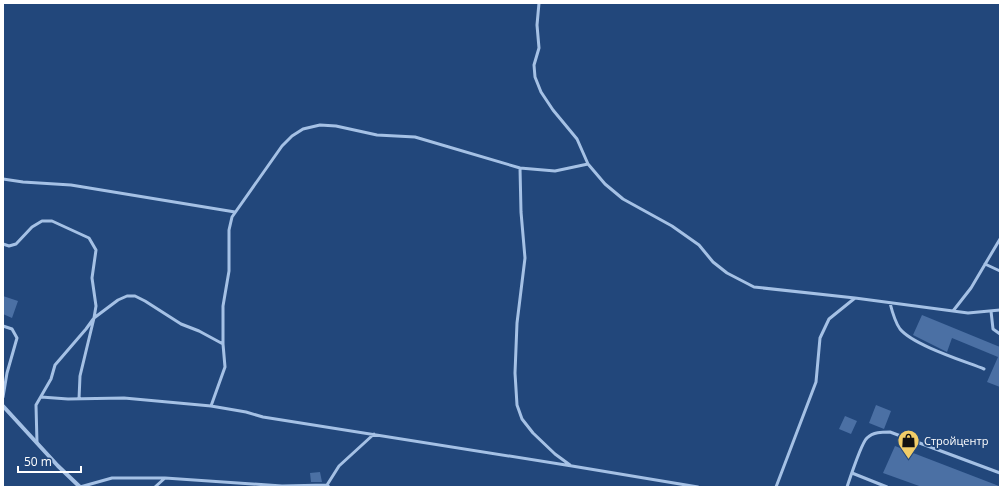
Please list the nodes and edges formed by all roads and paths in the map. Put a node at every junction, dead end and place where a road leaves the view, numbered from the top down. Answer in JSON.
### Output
{"nodes":[{"id":1,"x":539,"y":3,"type":"edge"},
{"id":2,"x":588,"y":164,"type":"junction"},
{"id":3,"x":520,"y":168,"type":"junction"},
{"id":4,"x":3,"y":179,"type":"edge"},
{"id":5,"x":235,"y":212,"type":"junction"},
{"id":6,"x":1000,"y":239,"type":"edge"},
{"id":7,"x":3,"y":244,"type":"edge"},
{"id":8,"x":985,"y":264,"type":"junction"},
{"id":9,"x":1000,"y":271,"type":"edge"},
{"id":10,"x":855,"y":298,"type":"junction"},
{"id":11,"x":890,"y":303,"type":"junction"},
{"id":12,"x":1000,"y":310,"type":"edge"},
{"id":13,"x":953,"y":311,"type":"junction"},
{"id":14,"x":991,"y":311,"type":"junction"},
{"id":15,"x":94,"y":318,"type":"junction"},
{"id":16,"x":3,"y":326,"type":"edge"},
{"id":17,"x":1000,"y":334,"type":"edge"},
{"id":18,"x":223,"y":344,"type":"junction"},
{"id":19,"x":984,"y":369,"type":"dead end"},
{"id":20,"x":3,"y":397,"type":"edge"},
{"id":21,"x":41,"y":397,"type":"junction"},
{"id":22,"x":79,"y":399,"type":"junction"},
{"id":23,"x":3,"y":406,"type":"edge"},
{"id":24,"x":211,"y":406,"type":"junction"},
{"id":25,"x":374,"y":434,"type":"junction"},
{"id":26,"x":37,"y":443,"type":"junction"},
{"id":27,"x":572,"y":466,"type":"junction"},
{"id":28,"x":852,"y":473,"type":"junction"},
{"id":29,"x":1000,"y":473,"type":"edge"},
{"id":30,"x":166,"y":478,"type":"junction"},
{"id":31,"x":328,"y":486,"type":"edge"},
{"id":32,"x":80,"y":487,"type":"edge"},
{"id":33,"x":155,"y":487,"type":"edge"},
{"id":34,"x":698,"y":487,"type":"edge"},
{"id":35,"x":776,"y":487,"type":"edge"},
{"id":36,"x":847,"y":487,"type":"edge"},
{"id":37,"x":887,"y":487,"type":"edge"}],
"edges":[{"from":1,"to":2,"type":"lane"},
{"from":2,"to":3,"type":"lane"},
{"from":2,"to":10,"type":"lane"},
{"from":3,"to":5,"type":"lane"},
{"from":3,"to":27,"type":"lane"},
{"from":4,"to":5,"type":"lane"},
{"from":5,"to":18,"type":"lane"},
{"from":6,"to":8,"type":"lane"},
{"from":7,"to":15,"type":"lane"},
{"from":8,"to":9,"type":"lane"},
{"from":8,"to":13,"type":"lane"},
{"from":10,"to":11,"type":"lane"},
{"from":10,"to":35,"type":"lane"},
{"from":11,"to":13,"type":"lane"},
{"from":11,"to":19,"type":"lane"},
{"from":12,"to":14,"type":"lane"},
{"from":13,"to":14,"type":"lane"},
{"from":14,"to":17,"type":"lane"},
{"from":15,"to":18,"type":"lane"},
{"from":15,"to":21,"type":"lane"},
{"from":15,"to":22,"type":"lane"},
{"from":16,"to":20,"type":"lane"},
{"from":18,"to":24,"type":"lane"},
{"from":21,"to":22,"type":"lane"},
{"from":21,"to":26,"type":"lane"},
{"from":22,"to":24,"type":"lane"},
{"from":23,"to":26,"type":"street"},
{"from":24,"to":25,"type":"lane"},
{"from":25,"to":27,"type":"lane"},
{"from":25,"to":31,"type":"lane"},
{"from":26,"to":32,"type":"street"},
{"from":27,"to":34,"type":"lane"},
{"from":28,"to":29,"type":"lane"},
{"from":28,"to":36,"type":"lane"},
{"from":28,"to":37,"type":"lane"},
{"from":30,"to":31,"type":"lane"},
{"from":30,"to":32,"type":"lane"},
{"from":30,"to":33,"type":"lane"}]}
